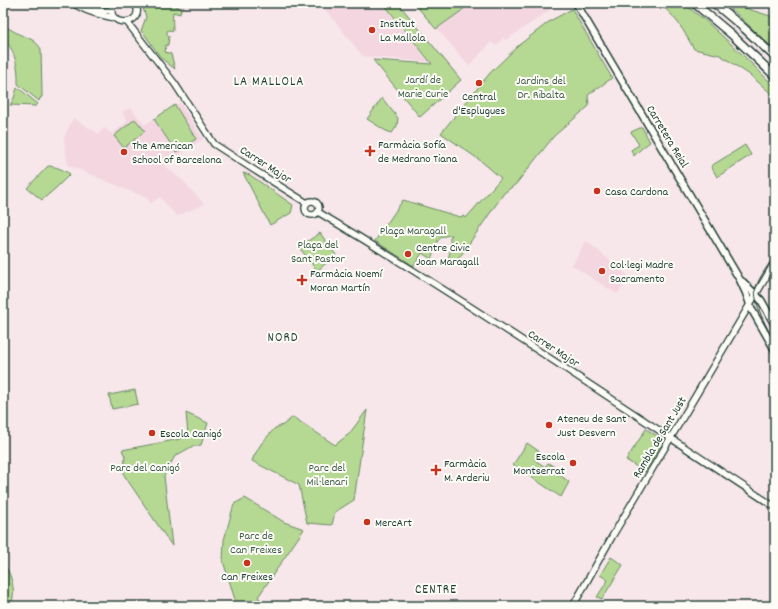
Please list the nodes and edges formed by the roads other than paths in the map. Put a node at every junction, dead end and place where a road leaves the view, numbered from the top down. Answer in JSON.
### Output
{"nodes":[{"id":1,"x":73,"y":3,"type":"edge"},
{"id":2,"x":81,"y":3,"type":"edge"},
{"id":3,"x":114,"y":3,"type":"edge"},
{"id":4,"x":135,"y":3,"type":"edge"},
{"id":5,"x":576,"y":3,"type":"edge"},
{"id":6,"x":694,"y":3,"type":"edge"},
{"id":7,"x":714,"y":3,"type":"edge"},
{"id":8,"x":112,"y":10,"type":"junction"},
{"id":9,"x":115,"y":18,"type":"junction"},
{"id":10,"x":127,"y":22,"type":"junction"},
{"id":11,"x":775,"y":57,"type":"edge"},
{"id":12,"x":775,"y":76,"type":"edge"},
{"id":13,"x":307,"y":203,"type":"junction"},
{"id":14,"x":318,"y":212,"type":"junction"},
{"id":15,"x":775,"y":262,"type":"edge"},
{"id":16,"x":740,"y":280,"type":"junction"},
{"id":17,"x":756,"y":295,"type":"junction"},
{"id":18,"x":750,"y":304,"type":"junction"},
{"id":19,"x":775,"y":325,"type":"edge"},
{"id":20,"x":775,"y":350,"type":"edge"},
{"id":21,"x":671,"y":438,"type":"junction"},
{"id":22,"x":775,"y":507,"type":"edge"},
{"id":23,"x":573,"y":606,"type":"edge"}],
"edges":[{"from":1,"to":9,"type":"street"},
{"from":2,"to":8,"type":"street"},
{"from":3,"to":8,"type":"street"},
{"from":4,"to":10,"type":"street"},
{"from":5,"to":16,"type":"main road","name":"Carretera Reial"},
{"from":6,"to":12,"type":"highway"},
{"from":7,"to":11,"type":"highway"},
{"from":8,"to":9,"type":"street"},
{"from":9,"to":10,"type":"street"},
{"from":10,"to":13,"type":"street","name":"Carrer Major"},
{"from":13,"to":14,"type":"street"},
{"from":13,"to":14,"type":"street"},
{"from":14,"to":21,"type":"street","name":"Carrer Major"},
{"from":15,"to":17,"type":"street","name":"Rambla de Sant Just"},
{"from":16,"to":17,"type":"main road","name":"Carretera Reial"},
{"from":16,"to":18,"type":"main road","name":"Carretera Reial"},
{"from":17,"to":18,"type":"street","name":"Rambla de Sant Just"},
{"from":17,"to":19,"type":"main road","name":"Carretera Reial"},
{"from":18,"to":20,"type":"main road","name":"Carretera Reial"},
{"from":18,"to":21,"type":"street","name":"Rambla de Sant Just"},
{"from":21,"to":22,"type":"street","name":"Carrer Major"},
{"from":21,"to":23,"type":"street","name":"Rambla de Sant Just"}]}
